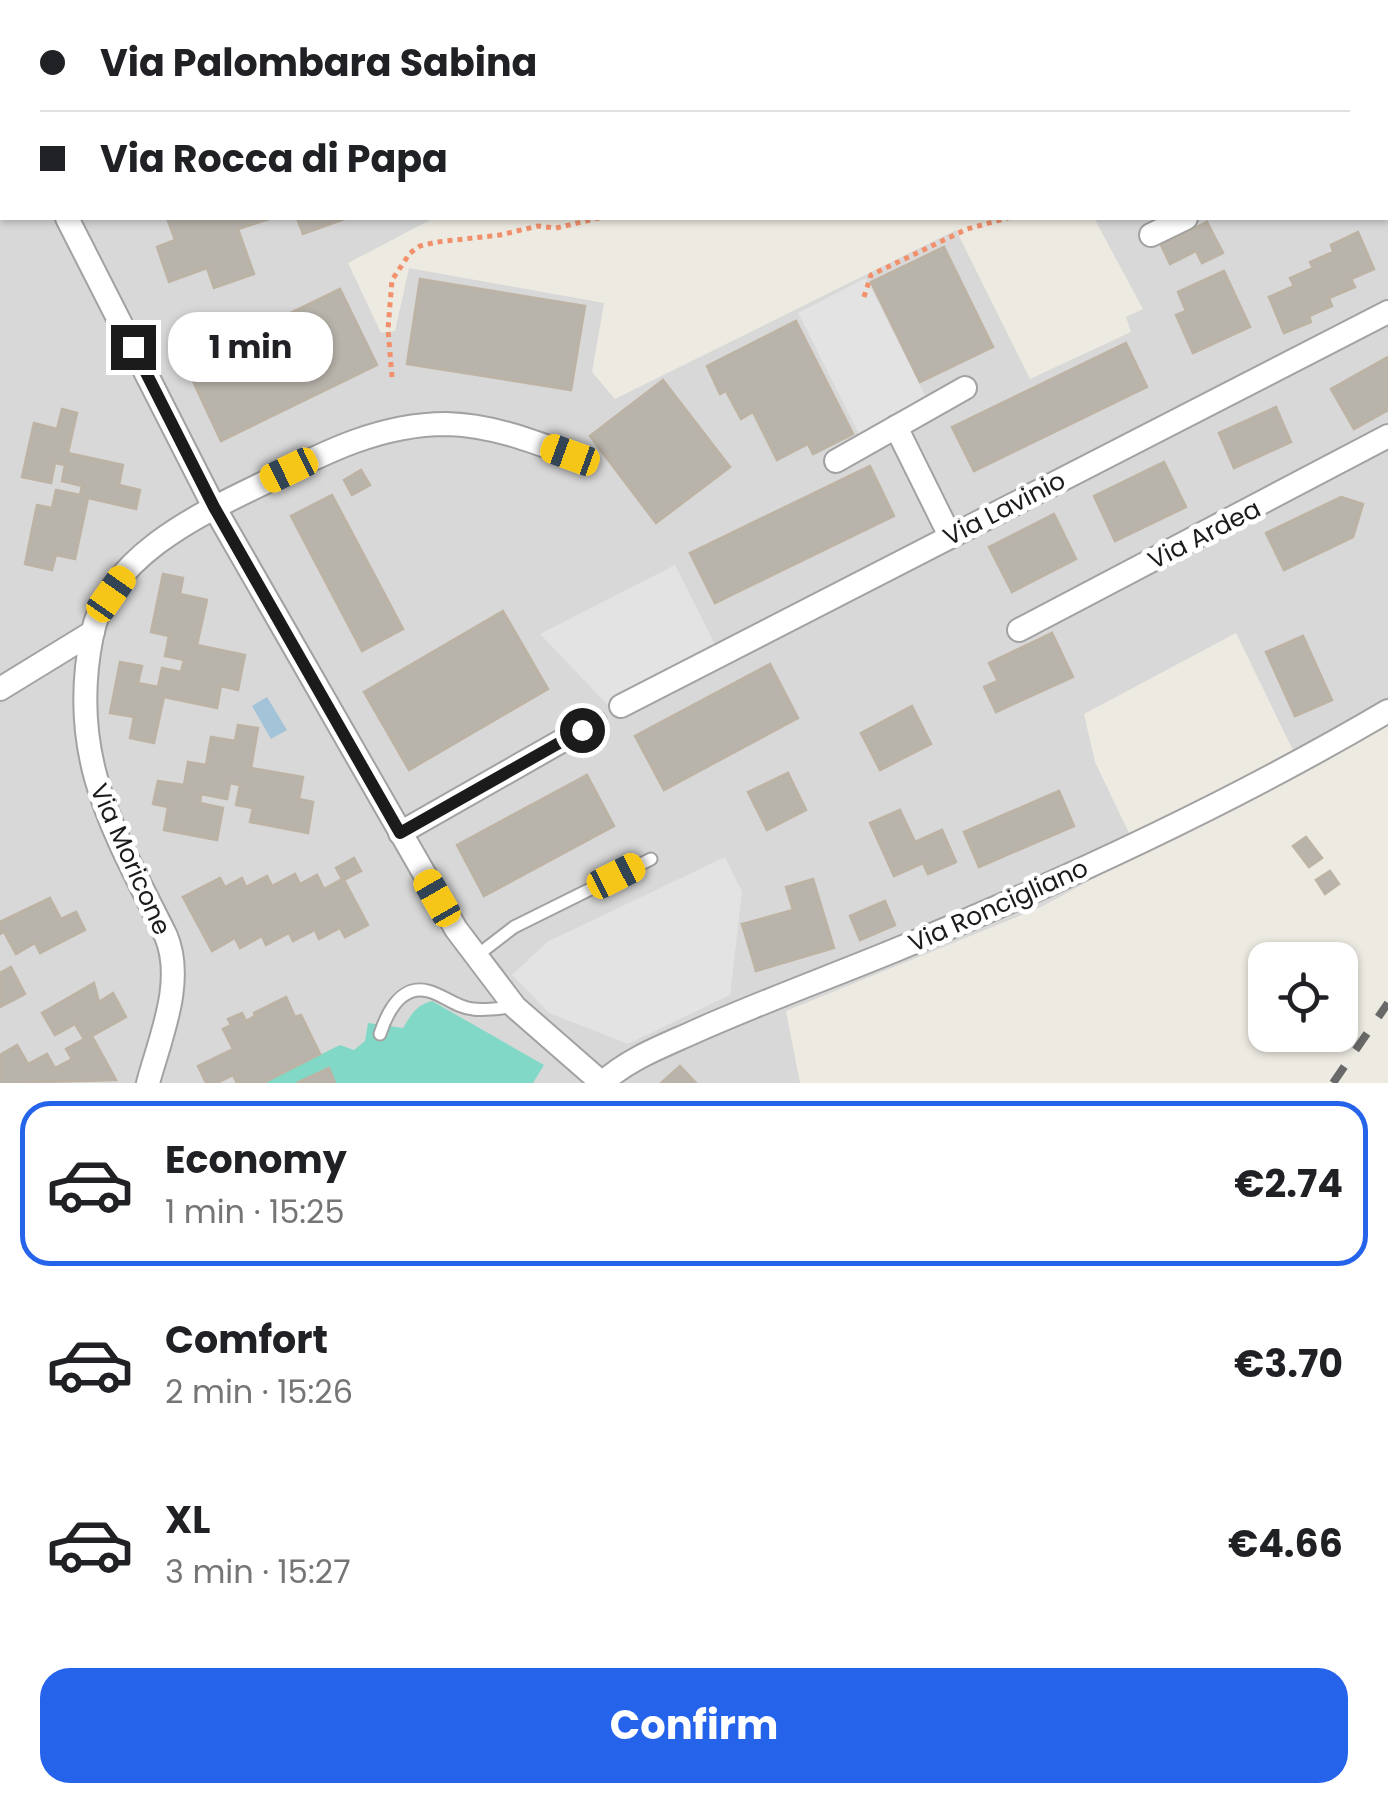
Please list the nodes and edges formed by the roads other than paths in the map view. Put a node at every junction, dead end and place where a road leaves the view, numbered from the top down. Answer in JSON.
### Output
{"nodes":[{"id":1,"x":69,"y":220,"type":"edge"},
{"id":2,"x":1182,"y":220,"type":"edge"},
{"id":3,"x":1151,"y":235,"type":"dead end"},
{"id":4,"x":1388,"y":312,"type":"edge"},
{"id":5,"x":965,"y":388,"type":"dead end"},
{"id":6,"x":896,"y":427,"type":"junction"},
{"id":7,"x":1388,"y":436,"type":"edge"},
{"id":8,"x":570,"y":455,"type":"dead end"},
{"id":9,"x":836,"y":461,"type":"dead end"},
{"id":10,"x":214,"y":507,"type":"junction"},
{"id":11,"x":950,"y":536,"type":"junction"},
{"id":12,"x":1019,"y":630,"type":"dead end"},
{"id":13,"x":92,"y":632,"type":"junction"},
{"id":14,"x":0,"y":689,"type":"edge"},
{"id":15,"x":621,"y":706,"type":"dead end"},
{"id":16,"x":1388,"y":711,"type":"edge"},
{"id":17,"x":595,"y":722,"type":"dead end"},
{"id":18,"x":400,"y":833,"type":"junction"},
{"id":19,"x":650,"y":859,"type":"dead end"},
{"id":20,"x":475,"y":957,"type":"junction"},
{"id":21,"x":515,"y":1007,"type":"junction"},
{"id":22,"x":380,"y":1034,"type":"dead end"},
{"id":23,"x":148,"y":1083,"type":"edge"},
{"id":24,"x":602,"y":1083,"type":"edge"}],
"edges":[{"from":1,"to":10,"type":"street"},
{"from":2,"to":3,"type":"street"},
{"from":4,"to":11,"type":"street","name":"Via Lavinio"},
{"from":5,"to":6,"type":"street"},
{"from":6,"to":9,"type":"street"},
{"from":6,"to":11,"type":"street"},
{"from":7,"to":12,"type":"street","name":"Via Ardea"},
{"from":8,"to":10,"type":"street","name":"Via Moricone"},
{"from":10,"to":13,"type":"street","name":"Via Moricone"},
{"from":10,"to":18,"type":"street"},
{"from":11,"to":15,"type":"street","name":"Via Lavinio"},
{"from":13,"to":14,"type":"street"},
{"from":13,"to":23,"type":"street","name":"Via Moricone"},
{"from":16,"to":24,"type":"street","name":"Via Roncigliano"},
{"from":17,"to":18,"type":"street"},
{"from":18,"to":20,"type":"street"},
{"from":19,"to":20,"type":"lane"},
{"from":20,"to":21,"type":"street"},
{"from":21,"to":22,"type":"lane"},
{"from":21,"to":24,"type":"street"}]}
